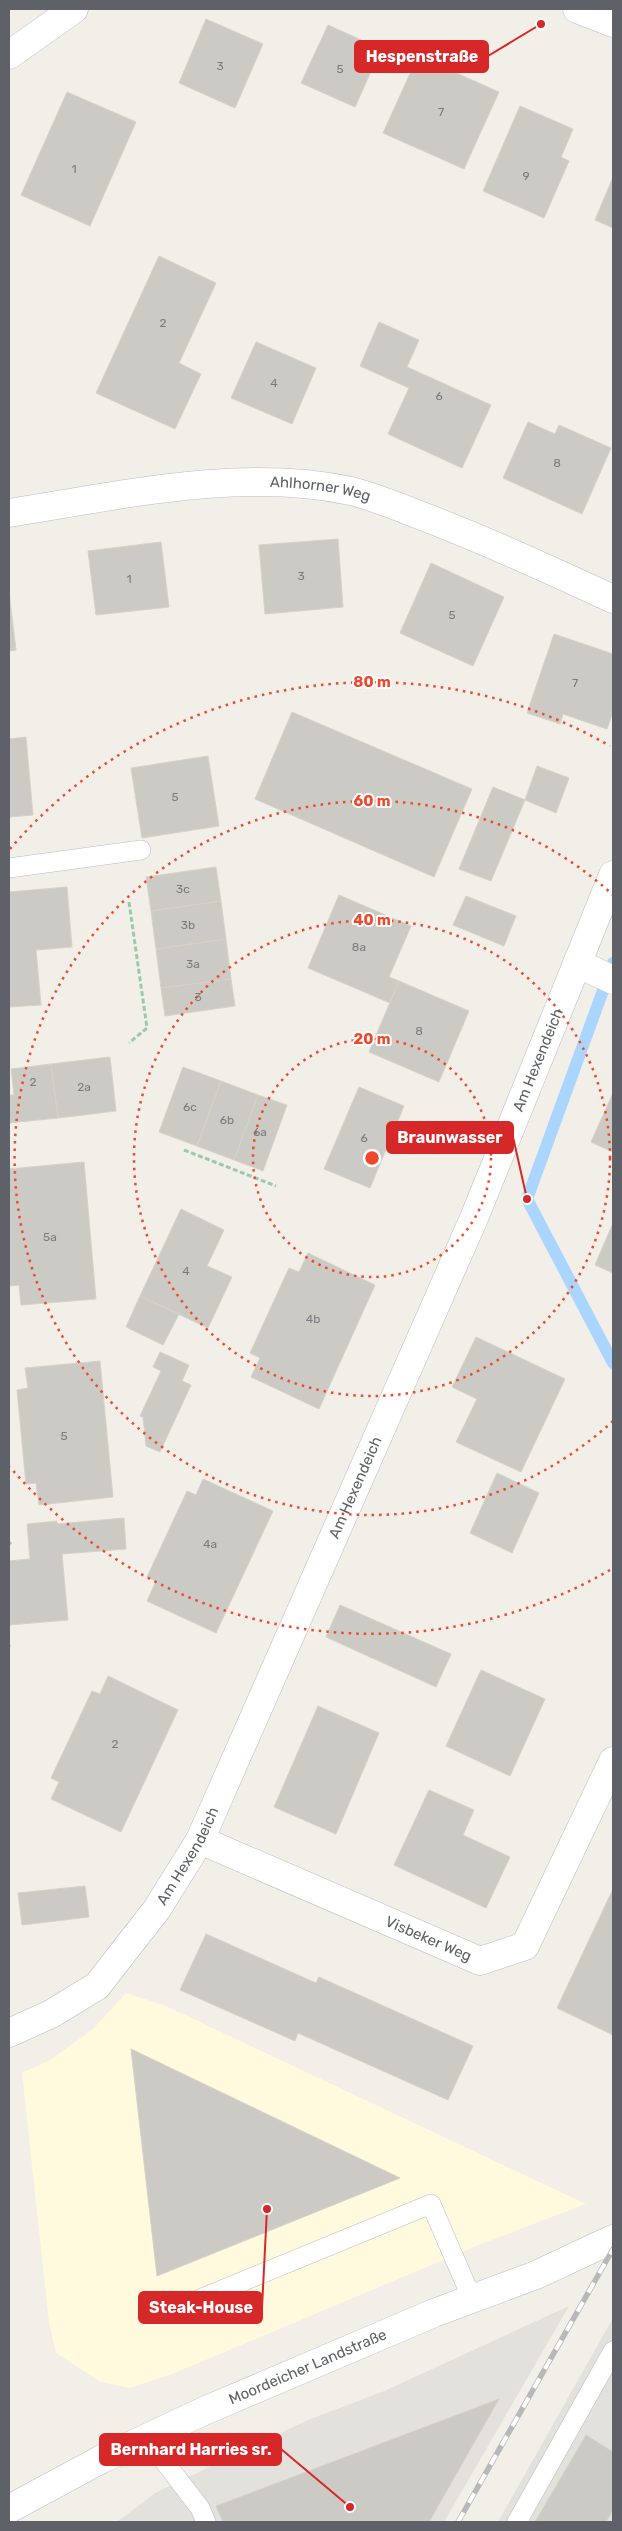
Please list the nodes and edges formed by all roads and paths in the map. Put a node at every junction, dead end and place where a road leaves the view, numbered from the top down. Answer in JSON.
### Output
{"nodes":[{"id":1,"x":74,"y":9,"type":"edge"},
{"id":2,"x":577,"y":9,"type":"edge"},
{"id":3,"x":613,"y":23,"type":"edge"},
{"id":4,"x":9,"y":55,"type":"edge"},
{"id":5,"x":9,"y":513,"type":"edge"},
{"id":6,"x":613,"y":599,"type":"edge"},
{"id":7,"x":141,"y":850,"type":"dead end"},
{"id":8,"x":9,"y":868,"type":"edge"},
{"id":9,"x":613,"y":875,"type":"edge"},
{"id":10,"x":129,"y":902,"type":"dead end"},
{"id":11,"x":576,"y":963,"type":"junction"},
{"id":12,"x":613,"y":980,"type":"edge"},
{"id":13,"x":129,"y":1043,"type":"dead end"},
{"id":14,"x":184,"y":1150,"type":"dead end"},
{"id":15,"x":276,"y":1186,"type":"dead end"},
{"id":16,"x":613,"y":1760,"type":"edge"},
{"id":17,"x":200,"y":1840,"type":"junction"},
{"id":18,"x":9,"y":2033,"type":"edge"},
{"id":19,"x":613,"y":2239,"type":"edge"},
{"id":20,"x":472,"y":2299,"type":"junction"},
{"id":21,"x":190,"y":2303,"type":"dead end"},
{"id":22,"x":613,"y":2351,"type":"edge"},
{"id":23,"x":147,"y":2439,"type":"junction"},
{"id":24,"x":9,"y":2509,"type":"edge"},
{"id":25,"x":206,"y":2522,"type":"edge"},
{"id":26,"x":517,"y":2522,"type":"edge"}],
"edges":[{"from":1,"to":4,"type":"street"},
{"from":2,"to":3,"type":"street"},
{"from":5,"to":6,"type":"street","name":"Ahlhorner Weg"},
{"from":7,"to":8,"type":"lane"},
{"from":9,"to":11,"type":"street","name":"Am Hexendeich"},
{"from":10,"to":13,"type":"path"},
{"from":11,"to":12,"type":"street"},
{"from":11,"to":17,"type":"street","name":"Am Hexendeich"},
{"from":14,"to":15,"type":"path"},
{"from":16,"to":17,"type":"street","name":"Visbeker Weg"},
{"from":17,"to":18,"type":"street","name":"Am Hexendeich"},
{"from":19,"to":20,"type":"street","name":"Moordeicher Landstraße"},
{"from":20,"to":21,"type":"lane"},
{"from":20,"to":23,"type":"street","name":"Moordeicher Landstraße"},
{"from":22,"to":26,"type":"lane"},
{"from":23,"to":24,"type":"street","name":"Moordeicher Landstraße"},
{"from":23,"to":25,"type":"lane"}]}
